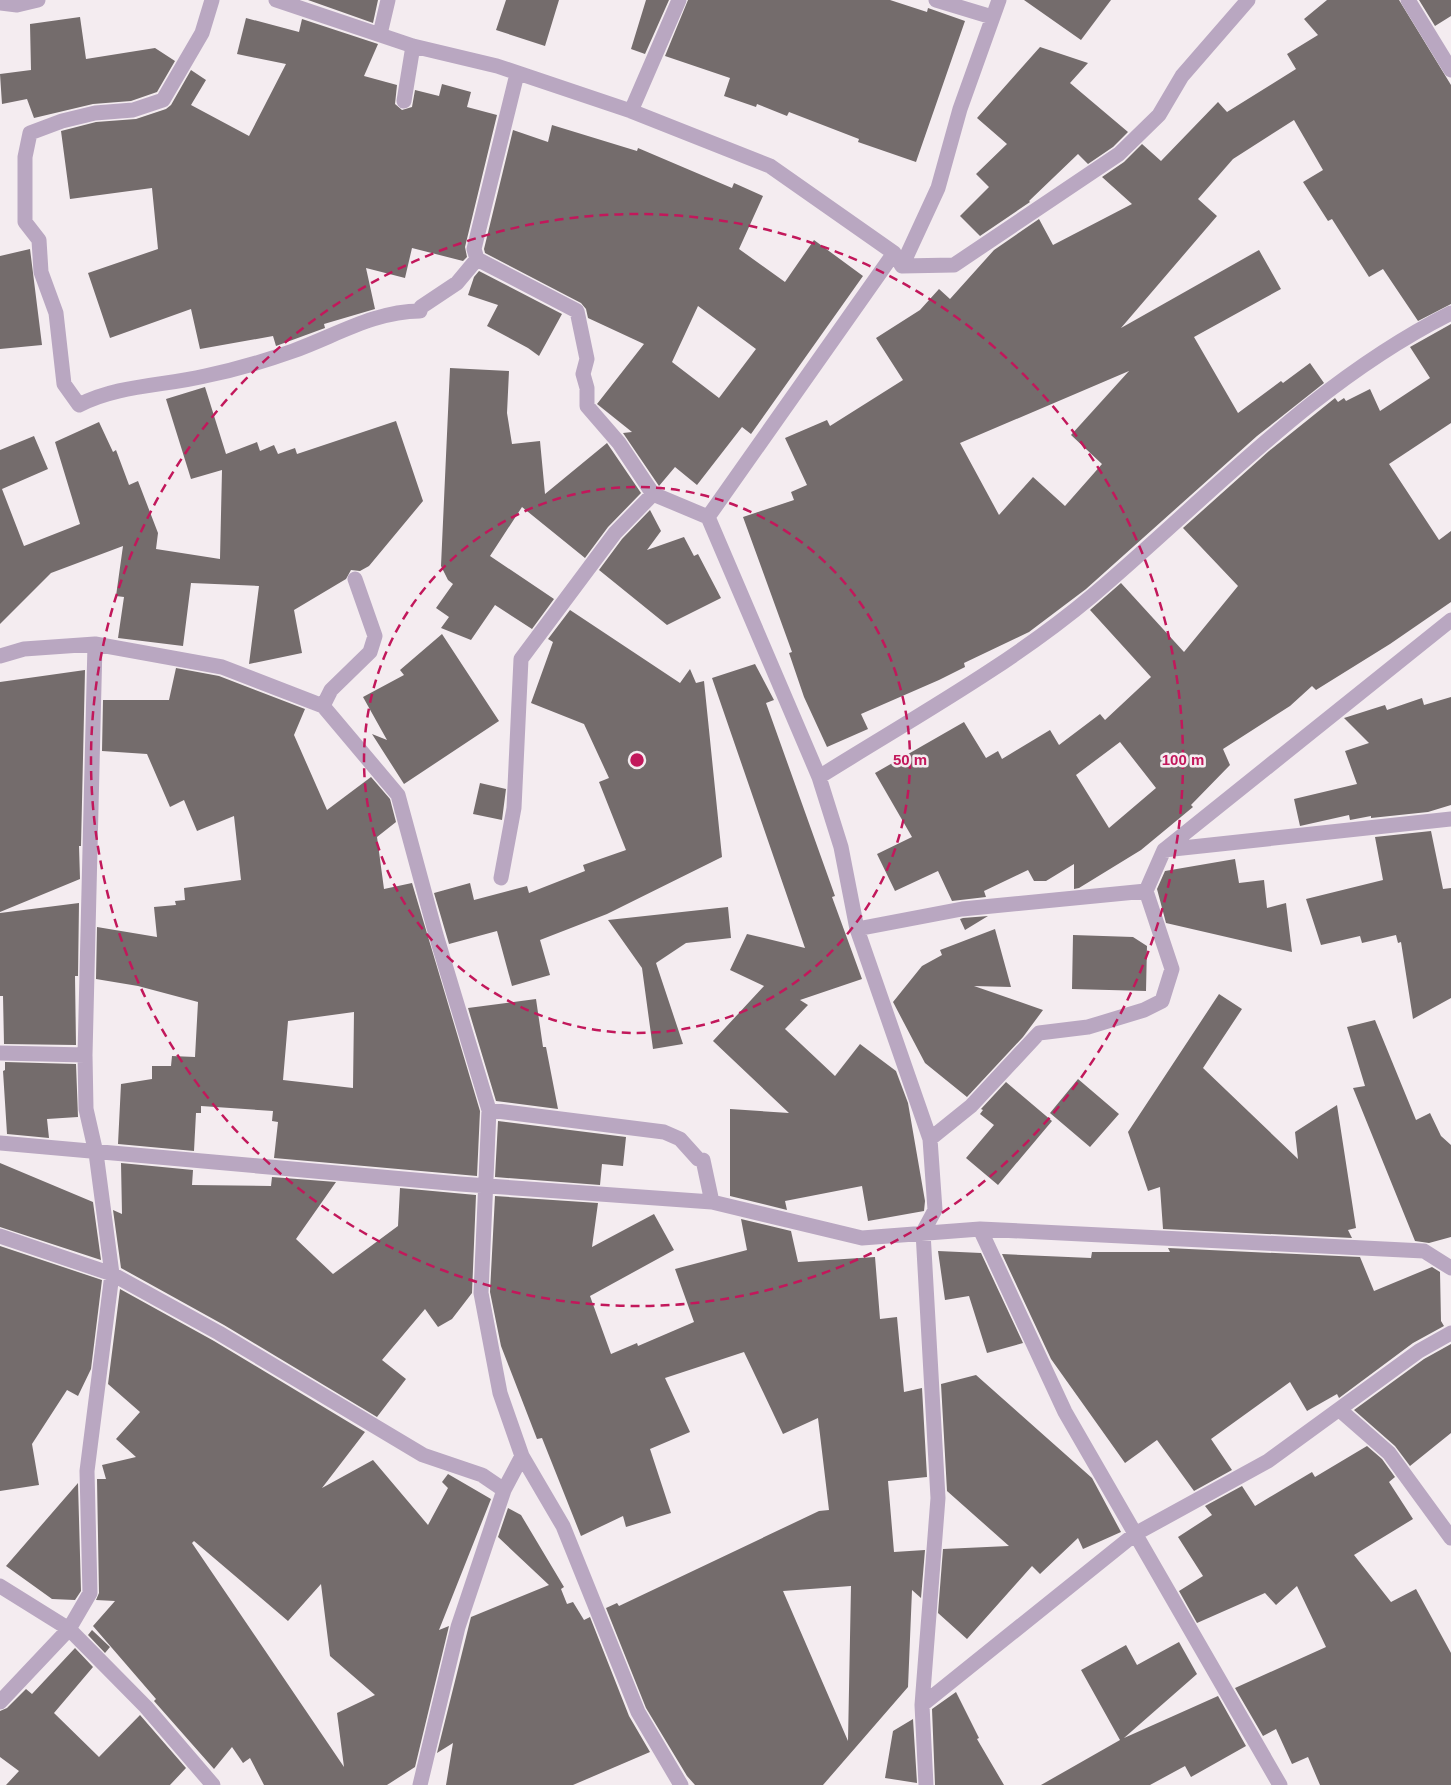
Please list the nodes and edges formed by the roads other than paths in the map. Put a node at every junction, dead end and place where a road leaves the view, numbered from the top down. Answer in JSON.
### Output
{"nodes":[{"id":1,"x":38,"y":0,"type":"edge"},
{"id":2,"x":212,"y":0,"type":"edge"},
{"id":3,"x":276,"y":0,"type":"edge"},
{"id":4,"x":388,"y":0,"type":"edge"},
{"id":5,"x":679,"y":0,"type":"edge"},
{"id":6,"x":936,"y":0,"type":"edge"},
{"id":7,"x":999,"y":0,"type":"edge"},
{"id":8,"x":1248,"y":0,"type":"edge"},
{"id":9,"x":1408,"y":0,"type":"edge"},
{"id":10,"x":0,"y":3,"type":"edge"},
{"id":11,"x":992,"y":17,"type":"junction"},
{"id":12,"x":380,"y":34,"type":"junction"},
{"id":13,"x":413,"y":46,"type":"junction"},
{"id":14,"x":1451,"y":70,"type":"edge"},
{"id":15,"x":517,"y":74,"type":"junction"},
{"id":16,"x":404,"y":101,"type":"dead end"},
{"id":17,"x":631,"y":111,"type":"junction"},
{"id":18,"x":477,"y":259,"type":"junction"},
{"id":19,"x":898,"y":260,"type":"junction"},
{"id":20,"x":1451,"y":313,"type":"edge"},
{"id":21,"x":653,"y":494,"type":"junction"},
{"id":22,"x":708,"y":517,"type":"junction"},
{"id":23,"x":355,"y":579,"type":"dead end"},
{"id":24,"x":1451,"y":620,"type":"edge"},
{"id":25,"x":95,"y":644,"type":"junction"},
{"id":26,"x":0,"y":656,"type":"edge"},
{"id":27,"x":323,"y":706,"type":"junction"},
{"id":28,"x":819,"y":777,"type":"junction"},
{"id":29,"x":1451,"y":820,"type":"edge"},
{"id":30,"x":1164,"y":850,"type":"junction"},
{"id":31,"x":501,"y":878,"type":"dead end"},
{"id":32,"x":1146,"y":891,"type":"junction"},
{"id":33,"x":857,"y":929,"type":"junction"},
{"id":34,"x":0,"y":1053,"type":"edge"},
{"id":35,"x":85,"y":1055,"type":"junction"},
{"id":36,"x":488,"y":1110,"type":"junction"},
{"id":37,"x":930,"y":1139,"type":"junction"},
{"id":38,"x":0,"y":1143,"type":"edge"},
{"id":39,"x":96,"y":1153,"type":"junction"},
{"id":40,"x":484,"y":1186,"type":"junction"},
{"id":41,"x":712,"y":1202,"type":"junction"},
{"id":42,"x":980,"y":1229,"type":"junction"},
{"id":43,"x":923,"y":1232,"type":"junction"},
{"id":44,"x":0,"y":1236,"type":"edge"},
{"id":45,"x":1451,"y":1268,"type":"edge"},
{"id":46,"x":112,"y":1274,"type":"junction"},
{"id":47,"x":1451,"y":1333,"type":"edge"},
{"id":48,"x":1340,"y":1410,"type":"junction"},
{"id":49,"x":522,"y":1456,"type":"junction"},
{"id":50,"x":504,"y":1490,"type":"junction"},
{"id":51,"x":1136,"y":1534,"type":"junction"},
{"id":52,"x":1451,"y":1538,"type":"edge"},
{"id":53,"x":0,"y":1586,"type":"edge"},
{"id":54,"x":69,"y":1629,"type":"junction"},
{"id":55,"x":0,"y":1702,"type":"edge"},
{"id":56,"x":922,"y":1705,"type":"junction"},
{"id":57,"x":213,"y":1785,"type":"edge"},
{"id":58,"x":420,"y":1785,"type":"edge"},
{"id":59,"x":681,"y":1785,"type":"edge"},
{"id":60,"x":926,"y":1785,"type":"edge"},
{"id":61,"x":1280,"y":1785,"type":"edge"}],
"edges":[{"from":1,"to":10,"type":"street"},
{"from":2,"to":18,"type":"street"},
{"from":3,"to":12,"type":"street"},
{"from":4,"to":12,"type":"street"},
{"from":5,"to":17,"type":"street"},
{"from":6,"to":11,"type":"street"},
{"from":7,"to":11,"type":"street"},
{"from":8,"to":19,"type":"street"},
{"from":9,"to":14,"type":"street"},
{"from":11,"to":19,"type":"street"},
{"from":12,"to":13,"type":"street"},
{"from":13,"to":15,"type":"street"},
{"from":13,"to":16,"type":"street"},
{"from":15,"to":17,"type":"street"},
{"from":15,"to":18,"type":"street"},
{"from":17,"to":19,"type":"street"},
{"from":18,"to":21,"type":"street"},
{"from":19,"to":22,"type":"street"},
{"from":20,"to":28,"type":"street"},
{"from":21,"to":22,"type":"street"},
{"from":21,"to":31,"type":"street"},
{"from":22,"to":28,"type":"street"},
{"from":23,"to":27,"type":"street"},
{"from":24,"to":30,"type":"street"},
{"from":25,"to":26,"type":"street"},
{"from":25,"to":27,"type":"street"},
{"from":25,"to":35,"type":"street"},
{"from":27,"to":36,"type":"street"},
{"from":28,"to":33,"type":"street"},
{"from":29,"to":30,"type":"street"},
{"from":30,"to":32,"type":"street"},
{"from":32,"to":33,"type":"street"},
{"from":32,"to":37,"type":"street"},
{"from":33,"to":37,"type":"street"},
{"from":34,"to":35,"type":"street"},
{"from":35,"to":39,"type":"street"},
{"from":36,"to":40,"type":"street"},
{"from":36,"to":41,"type":"street"},
{"from":37,"to":43,"type":"street"},
{"from":38,"to":39,"type":"street"},
{"from":39,"to":40,"type":"street"},
{"from":39,"to":46,"type":"street"},
{"from":40,"to":41,"type":"street"},
{"from":40,"to":49,"type":"street"},
{"from":41,"to":43,"type":"street"},
{"from":42,"to":43,"type":"street"},
{"from":42,"to":45,"type":"street"},
{"from":42,"to":51,"type":"street"},
{"from":43,"to":56,"type":"street"},
{"from":44,"to":46,"type":"street"},
{"from":46,"to":50,"type":"street"},
{"from":46,"to":54,"type":"street"},
{"from":47,"to":48,"type":"street"},
{"from":48,"to":51,"type":"street"},
{"from":48,"to":52,"type":"street"},
{"from":49,"to":50,"type":"street"},
{"from":49,"to":59,"type":"street"},
{"from":50,"to":58,"type":"street"},
{"from":51,"to":56,"type":"street"},
{"from":51,"to":61,"type":"street"},
{"from":53,"to":54,"type":"street"},
{"from":54,"to":55,"type":"street"},
{"from":54,"to":57,"type":"street"},
{"from":56,"to":60,"type":"street"}]}
